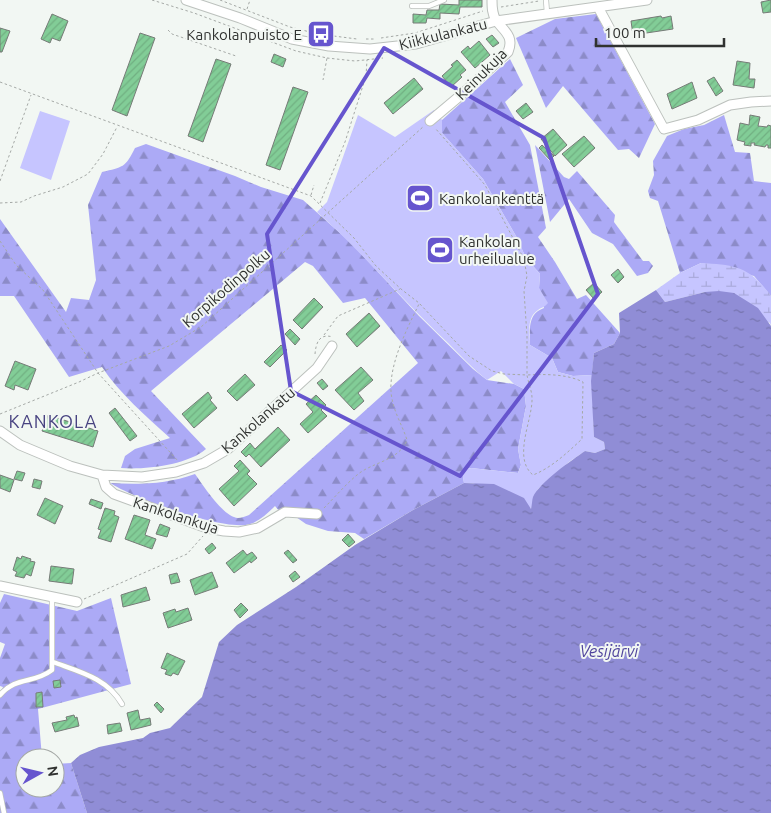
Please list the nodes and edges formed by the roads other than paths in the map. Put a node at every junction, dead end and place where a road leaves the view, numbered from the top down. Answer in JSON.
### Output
{"nodes":[{"id":1,"x":186,"y":0,"type":"edge"},
{"id":2,"x":444,"y":0,"type":"edge"},
{"id":3,"x":546,"y":0,"type":"edge"},
{"id":4,"x":647,"y":0,"type":"edge"},
{"id":5,"x":492,"y":4,"type":"edge"},
{"id":6,"x":412,"y":6,"type":"dead end"},
{"id":7,"x":598,"y":7,"type":"junction"},
{"id":8,"x":547,"y":13,"type":"junction"},
{"id":9,"x":496,"y":20,"type":"junction"},
{"id":10,"x":771,"y":101,"type":"edge"},
{"id":11,"x":430,"y":121,"type":"road end"},
{"id":12,"x":334,"y":343,"type":"road end"},
{"id":13,"x":0,"y":432,"type":"edge"},
{"id":14,"x":102,"y":475,"type":"junction"},
{"id":15,"x":317,"y":514,"type":"road end"},
{"id":16,"x":0,"y":586,"type":"edge"},
{"id":17,"x":52,"y":597,"type":"junction"},
{"id":18,"x":77,"y":602,"type":"road end"},
{"id":19,"x":53,"y":662,"type":"junction"},
{"id":20,"x":0,"y":694,"type":"edge"},
{"id":21,"x":122,"y":704,"type":"dead end"},
{"id":22,"x":0,"y":793,"type":"edge"},
{"id":23,"x":4,"y":813,"type":"edge"}],
"edges":[{"from":1,"to":9,"type":"street","name":"Kiikkulankatu"},
{"from":2,"to":6,"type":"lane"},
{"from":3,"to":8,"type":"lane"},
{"from":4,"to":7,"type":"street","name":"Kiikkulankatu"},
{"from":5,"to":9,"type":"street","name":"Keinukuja"},
{"from":7,"to":8,"type":"street","name":"Kiikkulankatu"},
{"from":7,"to":10,"type":"street"},
{"from":8,"to":9,"type":"street","name":"Kiikkulankatu"},
{"from":9,"to":11,"type":"street","name":"Keinukuja"},
{"from":12,"to":14,"type":"street","name":"Kankolankatu"},
{"from":13,"to":14,"type":"street","name":"Kankolankatu"},
{"from":14,"to":15,"type":"street","name":"Kankolankuja"},
{"from":16,"to":17,"type":"street"},
{"from":17,"to":18,"type":"street"},
{"from":17,"to":19,"type":"lane"},
{"from":19,"to":20,"type":"lane"},
{"from":19,"to":21,"type":"lane"},
{"from":22,"to":23,"type":"lane"}]}
